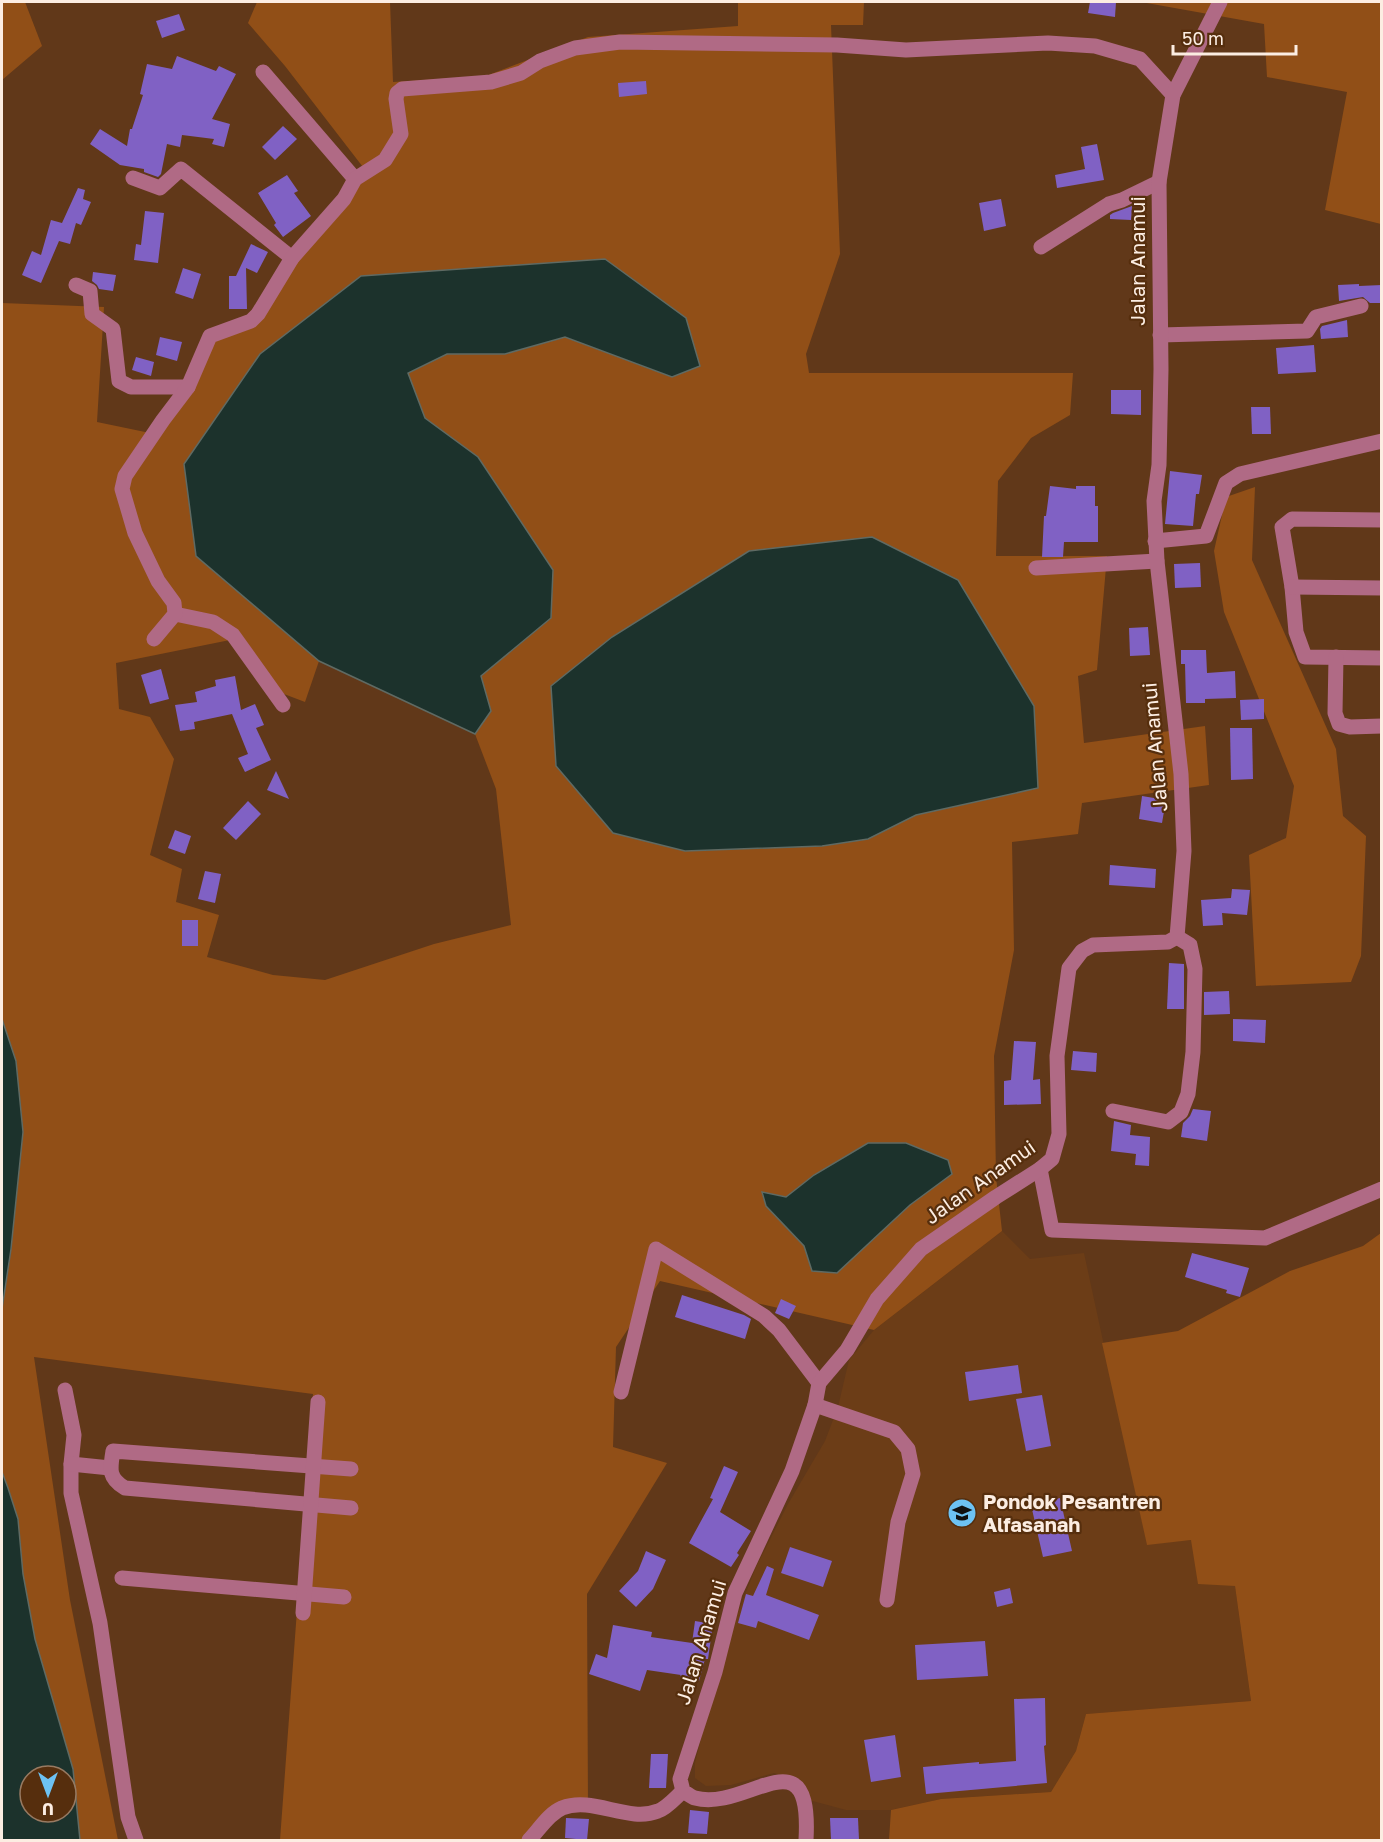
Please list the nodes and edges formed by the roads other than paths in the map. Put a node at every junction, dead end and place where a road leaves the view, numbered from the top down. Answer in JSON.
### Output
{"nodes":[{"id":1,"x":1220,"y":2,"type":"edge"},
{"id":2,"x":263,"y":72,"type":"dead end"},
{"id":3,"x":1173,"y":95,"type":"junction"},
{"id":4,"x":133,"y":178,"type":"dead end"},
{"id":5,"x":355,"y":179,"type":"junction"},
{"id":6,"x":1159,"y":182,"type":"junction"},
{"id":7,"x":1041,"y":247,"type":"dead end"},
{"id":8,"x":292,"y":258,"type":"junction"},
{"id":9,"x":76,"y":285,"type":"dead end"},
{"id":10,"x":1361,"y":306,"type":"dead end"},
{"id":11,"x":1160,"y":335,"type":"junction"},
{"id":12,"x":188,"y":387,"type":"junction"},
{"id":13,"x":1382,"y":441,"type":"edge"},
{"id":14,"x":1382,"y":520,"type":"edge"},
{"id":15,"x":1155,"y":541,"type":"junction"},
{"id":16,"x":1157,"y":561,"type":"junction"},
{"id":17,"x":1036,"y":568,"type":"dead end"},
{"id":18,"x":1292,"y":587,"type":"junction"},
{"id":19,"x":1382,"y":588,"type":"edge"},
{"id":20,"x":175,"y":614,"type":"junction"},
{"id":21,"x":154,"y":639,"type":"dead end"},
{"id":22,"x":1336,"y":657,"type":"junction"},
{"id":23,"x":1382,"y":658,"type":"edge"},
{"id":24,"x":283,"y":705,"type":"dead end"},
{"id":25,"x":1382,"y":726,"type":"edge"},
{"id":26,"x":1177,"y":937,"type":"junction"},
{"id":27,"x":1113,"y":1111,"type":"dead end"},
{"id":28,"x":1040,"y":1169,"type":"junction"},
{"id":29,"x":1382,"y":1189,"type":"edge"},
{"id":30,"x":819,"y":1383,"type":"junction"},
{"id":31,"x":65,"y":1390,"type":"dead end"},
{"id":32,"x":621,"y":1392,"type":"dead end"},
{"id":33,"x":318,"y":1402,"type":"dead end"},
{"id":34,"x":815,"y":1405,"type":"junction"},
{"id":35,"x":71,"y":1464,"type":"junction"},
{"id":36,"x":314,"y":1466,"type":"junction"},
{"id":37,"x":110,"y":1468,"type":"junction"},
{"id":38,"x":351,"y":1469,"type":"dead end"},
{"id":39,"x":311,"y":1505,"type":"junction"},
{"id":40,"x":351,"y":1508,"type":"dead end"},
{"id":41,"x":122,"y":1578,"type":"dead end"},
{"id":42,"x":305,"y":1594,"type":"junction"},
{"id":43,"x":344,"y":1597,"type":"dead end"},
{"id":44,"x":887,"y":1600,"type":"dead end"},
{"id":45,"x":303,"y":1613,"type":"dead end"},
{"id":46,"x":683,"y":1791,"type":"junction"},
{"id":47,"x":136,"y":1840,"type":"edge"},
{"id":48,"x":529,"y":1840,"type":"edge"},
{"id":49,"x":806,"y":1840,"type":"edge"}],
"edges":[{"from":1,"to":3,"type":"street","name":"Jalan Anamui"},
{"from":2,"to":5,"type":"street"},
{"from":3,"to":5,"type":"street"},
{"from":3,"to":6,"type":"street","name":"Jalan Anamui"},
{"from":4,"to":8,"type":"street"},
{"from":5,"to":8,"type":"street"},
{"from":6,"to":7,"type":"street"},
{"from":6,"to":11,"type":"street","name":"Jalan Anamui"},
{"from":8,"to":12,"type":"street"},
{"from":9,"to":12,"type":"street"},
{"from":10,"to":11,"type":"street"},
{"from":11,"to":15,"type":"street","name":"Jalan Anamui"},
{"from":12,"to":20,"type":"street"},
{"from":13,"to":15,"type":"street"},
{"from":14,"to":18,"type":"street"},
{"from":15,"to":16,"type":"street","name":"Jalan Anamui"},
{"from":16,"to":17,"type":"street"},
{"from":16,"to":26,"type":"street","name":"Jalan Anamui"},
{"from":18,"to":19,"type":"street"},
{"from":18,"to":22,"type":"street"},
{"from":20,"to":21,"type":"street"},
{"from":20,"to":24,"type":"street"},
{"from":22,"to":23,"type":"street"},
{"from":22,"to":25,"type":"street"},
{"from":26,"to":27,"type":"street"},
{"from":26,"to":28,"type":"street","name":"Jalan Anamui"},
{"from":28,"to":29,"type":"street"},
{"from":28,"to":30,"type":"street","name":"Jalan Anamui"},
{"from":30,"to":32,"type":"street"},
{"from":30,"to":34,"type":"street","name":"Jalan Anamui"},
{"from":31,"to":35,"type":"street"},
{"from":33,"to":36,"type":"street"},
{"from":34,"to":44,"type":"street"},
{"from":34,"to":46,"type":"street","name":"Jalan Anamui"},
{"from":35,"to":37,"type":"street"},
{"from":35,"to":47,"type":"street"},
{"from":36,"to":37,"type":"street"},
{"from":36,"to":38,"type":"street"},
{"from":36,"to":39,"type":"street"},
{"from":37,"to":39,"type":"street"},
{"from":39,"to":40,"type":"street"},
{"from":39,"to":42,"type":"street"},
{"from":41,"to":42,"type":"street"},
{"from":42,"to":43,"type":"street"},
{"from":42,"to":45,"type":"street"},
{"from":46,"to":48,"type":"street"},
{"from":46,"to":49,"type":"street"}]}
